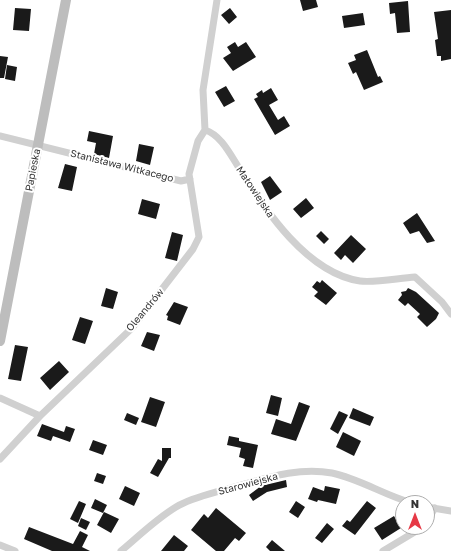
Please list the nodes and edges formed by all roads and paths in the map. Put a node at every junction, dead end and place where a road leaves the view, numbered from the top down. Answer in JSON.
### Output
{"nodes":[{"id":1,"x":66,"y":0,"type":"edge"},
{"id":2,"x":217,"y":0,"type":"edge"},
{"id":3,"x":205,"y":130,"type":"junction"},
{"id":4,"x":0,"y":136,"type":"edge"},
{"id":5,"x":38,"y":145,"type":"junction"},
{"id":6,"x":190,"y":180,"type":"junction"},
{"id":7,"x":451,"y":314,"type":"edge"},
{"id":8,"x":0,"y":341,"type":"edge"},
{"id":9,"x":0,"y":398,"type":"edge"},
{"id":10,"x":40,"y":416,"type":"junction"},
{"id":11,"x":0,"y":459,"type":"edge"},
{"id":12,"x":395,"y":496,"type":"edge"},
{"id":13,"x":435,"y":508,"type":"edge"},
{"id":14,"x":451,"y":511,"type":"edge"},
{"id":15,"x":410,"y":535,"type":"edge"},
{"id":16,"x":0,"y":545,"type":"edge"},
{"id":17,"x":15,"y":551,"type":"edge"},
{"id":18,"x":121,"y":551,"type":"edge"},
{"id":19,"x":383,"y":551,"type":"edge"}],
"edges":[{"from":1,"to":5,"type":"street","name":"Papieska"},
{"from":2,"to":3,"type":"street"},
{"from":3,"to":6,"type":"street","name":"Stanisława Witkacego"},
{"from":3,"to":7,"type":"street","name":"Małowiejska"},
{"from":4,"to":5,"type":"street","name":"Stanisława Witkacego"},
{"from":5,"to":6,"type":"street","name":"Stanisława Witkacego"},
{"from":5,"to":8,"type":"street","name":"Papieska"},
{"from":6,"to":10,"type":"street","name":"Oleandrów"},
{"from":9,"to":10,"type":"street"},
{"from":10,"to":11,"type":"street","name":"Oleandrów"},
{"from":12,"to":18,"type":"street","name":"Starowiejska"},
{"from":13,"to":14,"type":"street"},
{"from":15,"to":19,"type":"street"},
{"from":16,"to":17,"type":"street"}]}
